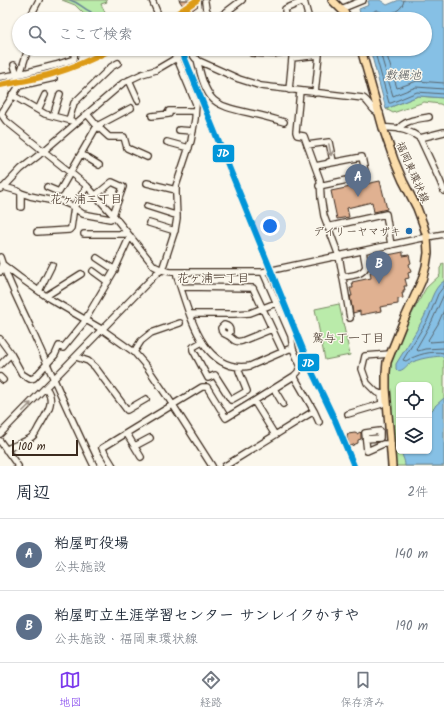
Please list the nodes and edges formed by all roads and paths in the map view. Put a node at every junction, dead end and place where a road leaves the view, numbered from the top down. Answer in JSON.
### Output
{"nodes":[{"id":1,"x":39,"y":0,"type":"edge"},
{"id":2,"x":152,"y":0,"type":"edge"},
{"id":3,"x":242,"y":0,"type":"edge"},
{"id":4,"x":332,"y":0,"type":"edge"},
{"id":5,"x":345,"y":0,"type":"edge"},
{"id":6,"x":363,"y":0,"type":"edge"},
{"id":7,"x":305,"y":1,"type":"edge"},
{"id":8,"x":205,"y":2,"type":"dead end"},
{"id":9,"x":349,"y":6,"type":"junction"},
{"id":10,"x":341,"y":9,"type":"junction"},
{"id":11,"x":229,"y":10,"type":"joint"},
{"id":12,"x":33,"y":12,"type":"edge"},
{"id":13,"x":157,"y":12,"type":"edge"},
{"id":14,"x":208,"y":12,"type":"edge"},
{"id":15,"x":226,"y":12,"type":"edge"},
{"id":16,"x":285,"y":12,"type":"edge"},
{"id":17,"x":307,"y":12,"type":"edge"},
{"id":18,"x":344,"y":12,"type":"edge"},
{"id":19,"x":25,"y":56,"type":"edge"},
{"id":20,"x":74,"y":56,"type":"edge"},
{"id":21,"x":194,"y":56,"type":"edge"},
{"id":22,"x":310,"y":56,"type":"edge"},
{"id":23,"x":319,"y":56,"type":"edge"},
{"id":24,"x":363,"y":56,"type":"edge"},
{"id":25,"x":178,"y":57,"type":"joint"},
{"id":26,"x":292,"y":58,"type":"joint"},
{"id":27,"x":197,"y":59,"type":"junction"},
{"id":28,"x":118,"y":63,"type":"dead end"},
{"id":29,"x":14,"y":66,"type":"dead end"},
{"id":30,"x":19,"y":74,"type":"junction"},
{"id":31,"x":0,"y":77,"type":"edge"},
{"id":32,"x":54,"y":78,"type":"dead end"},
{"id":33,"x":129,"y":80,"type":"junction"},
{"id":34,"x":19,"y":86,"type":"junction"},
{"id":35,"x":289,"y":90,"type":"junction"},
{"id":36,"x":300,"y":91,"type":"junction"},
{"id":37,"x":315,"y":93,"type":"junction"},
{"id":38,"x":60,"y":94,"type":"dead end"},
{"id":39,"x":12,"y":95,"type":"junction"},
{"id":40,"x":45,"y":95,"type":"dead end"},
{"id":41,"x":138,"y":100,"type":"dead end"},
{"id":42,"x":130,"y":108,"type":"dead end"},
{"id":43,"x":38,"y":110,"type":"junction"},
{"id":44,"x":195,"y":111,"type":"junction"},
{"id":45,"x":380,"y":113,"type":"junction"},
{"id":46,"x":0,"y":114,"type":"edge"},
{"id":47,"x":87,"y":114,"type":"junction"},
{"id":48,"x":53,"y":116,"type":"junction"},
{"id":49,"x":152,"y":116,"type":"dead end"},
{"id":50,"x":428,"y":117,"type":"dead end"},
{"id":51,"x":69,"y":120,"type":"junction"},
{"id":52,"x":284,"y":122,"type":"dead end"},
{"id":53,"x":76,"y":124,"type":"junction"},
{"id":54,"x":97,"y":126,"type":"junction"},
{"id":55,"x":383,"y":128,"type":"junction"},
{"id":56,"x":399,"y":129,"type":"junction"},
{"id":57,"x":179,"y":130,"type":"dead end"},
{"id":58,"x":193,"y":131,"type":"junction"},
{"id":59,"x":444,"y":132,"type":"edge"},
{"id":60,"x":420,"y":138,"type":"junction"},
{"id":61,"x":167,"y":142,"type":"dead end"},
{"id":62,"x":307,"y":146,"type":"junction"},
{"id":63,"x":189,"y":148,"type":"junction"},
{"id":64,"x":44,"y":151,"type":"junction"},
{"id":65,"x":81,"y":154,"type":"junction"},
{"id":66,"x":146,"y":156,"type":"dead end"},
{"id":67,"x":100,"y":165,"type":"dead end"},
{"id":68,"x":314,"y":166,"type":"junction"},
{"id":69,"x":71,"y":172,"type":"junction"},
{"id":70,"x":147,"y":183,"type":"dead end"},
{"id":71,"x":87,"y":186,"type":"junction"},
{"id":72,"x":319,"y":186,"type":"junction"},
{"id":73,"x":47,"y":187,"type":"dead end"},
{"id":74,"x":2,"y":188,"type":"edge"},
{"id":75,"x":176,"y":190,"type":"junction"},
{"id":76,"x":444,"y":191,"type":"edge"},
{"id":77,"x":21,"y":193,"type":"junction"},
{"id":78,"x":96,"y":195,"type":"junction"},
{"id":79,"x":147,"y":206,"type":"dead end"},
{"id":80,"x":21,"y":207,"type":"dead end"},
{"id":81,"x":74,"y":207,"type":"junction"},
{"id":82,"x":177,"y":215,"type":"junction"},
{"id":83,"x":114,"y":216,"type":"junction"},
{"id":84,"x":149,"y":223,"type":"dead end"},
{"id":85,"x":328,"y":227,"type":"junction"},
{"id":86,"x":175,"y":231,"type":"junction"},
{"id":87,"x":37,"y":232,"type":"dead end"},
{"id":88,"x":84,"y":234,"type":"dead end"},
{"id":89,"x":129,"y":234,"type":"junction"},
{"id":90,"x":444,"y":234,"type":"edge"},
{"id":91,"x":427,"y":237,"type":"junction"},
{"id":92,"x":391,"y":245,"type":"junction"},
{"id":93,"x":362,"y":251,"type":"junction"},
{"id":94,"x":339,"y":256,"type":"junction"},
{"id":95,"x":0,"y":257,"type":"edge"},
{"id":96,"x":97,"y":258,"type":"dead end"},
{"id":97,"x":2,"y":264,"type":"junction"},
{"id":98,"x":52,"y":265,"type":"dead end"},
{"id":99,"x":115,"y":270,"type":"junction"},
{"id":100,"x":162,"y":270,"type":"junction"},
{"id":101,"x":93,"y":271,"type":"dead end"},
{"id":102,"x":0,"y":272,"type":"edge"},
{"id":103,"x":177,"y":272,"type":"junction"},
{"id":104,"x":263,"y":272,"type":"junction"},
{"id":105,"x":81,"y":274,"type":"dead end"},
{"id":106,"x":343,"y":277,"type":"junction"},
{"id":107,"x":108,"y":282,"type":"junction"},
{"id":108,"x":180,"y":287,"type":"junction"},
{"id":109,"x":39,"y":291,"type":"junction"},
{"id":110,"x":46,"y":296,"type":"junction"},
{"id":111,"x":276,"y":303,"type":"junction"},
{"id":112,"x":263,"y":309,"type":"junction"},
{"id":113,"x":190,"y":314,"type":"junction"},
{"id":114,"x":350,"y":318,"type":"dead end"},
{"id":115,"x":85,"y":320,"type":"junction"},
{"id":116,"x":180,"y":323,"type":"dead end"},
{"id":117,"x":272,"y":329,"type":"junction"},
{"id":118,"x":103,"y":330,"type":"junction"},
{"id":119,"x":227,"y":335,"type":"dead end"},
{"id":120,"x":0,"y":339,"type":"edge"},
{"id":121,"x":202,"y":342,"type":"junction"},
{"id":122,"x":293,"y":349,"type":"junction"},
{"id":123,"x":134,"y":352,"type":"junction"},
{"id":124,"x":283,"y":352,"type":"junction"},
{"id":125,"x":11,"y":354,"type":"junction"},
{"id":126,"x":390,"y":354,"type":"junction"},
{"id":127,"x":76,"y":357,"type":"junction"},
{"id":128,"x":46,"y":363,"type":"junction"},
{"id":129,"x":0,"y":365,"type":"edge"},
{"id":130,"x":239,"y":367,"type":"junction"},
{"id":131,"x":294,"y":376,"type":"junction"},
{"id":132,"x":54,"y":380,"type":"junction"},
{"id":133,"x":46,"y":388,"type":"junction"},
{"id":134,"x":274,"y":389,"type":"junction"},
{"id":135,"x":384,"y":394,"type":"junction"},
{"id":136,"x":146,"y":399,"type":"dead end"},
{"id":137,"x":254,"y":401,"type":"junction"},
{"id":138,"x":283,"y":404,"type":"dead end"},
{"id":139,"x":173,"y":405,"type":"junction"},
{"id":140,"x":314,"y":411,"type":"junction"},
{"id":141,"x":348,"y":414,"type":"dead end"},
{"id":142,"x":319,"y":422,"type":"dead end"},
{"id":143,"x":0,"y":434,"type":"edge"},
{"id":144,"x":127,"y":434,"type":"junction"},
{"id":145,"x":275,"y":435,"type":"junction"},
{"id":146,"x":150,"y":438,"type":"dead end"},
{"id":147,"x":366,"y":439,"type":"dead end"},
{"id":148,"x":0,"y":441,"type":"edge"},
{"id":149,"x":391,"y":444,"type":"junction"},
{"id":150,"x":134,"y":446,"type":"junction"},
{"id":151,"x":6,"y":450,"type":"junction"},
{"id":152,"x":141,"y":457,"type":"dead end"},
{"id":153,"x":18,"y":466,"type":"edge"},
{"id":154,"x":94,"y":466,"type":"edge"},
{"id":155,"x":113,"y":466,"type":"edge"},
{"id":156,"x":212,"y":466,"type":"edge"},
{"id":157,"x":225,"y":466,"type":"edge"},
{"id":158,"x":392,"y":466,"type":"edge"}],
"edges":[{"from":1,"to":12,"type":"street"},
{"from":2,"to":13,"type":"street"},
{"from":3,"to":11,"type":"street"},
{"from":4,"to":10,"type":"main road"},
{"from":5,"to":9,"type":"street"},
{"from":6,"to":9,"type":"street"},
{"from":7,"to":16,"type":"street"},
{"from":7,"to":17,"type":"street"},
{"from":8,"to":14,"type":"street"},
{"from":9,"to":10,"type":"street"},
{"from":10,"to":18,"type":"main road"},
{"from":11,"to":15,"type":"street"},
{"from":19,"to":30,"type":"street"},
{"from":20,"to":30,"type":"street"},
{"from":21,"to":27,"type":"street"},
{"from":22,"to":26,"type":"street"},
{"from":23,"to":37,"type":"street"},
{"from":24,"to":45,"type":"main road","name":"福岡東環状線"},
{"from":25,"to":33,"type":"street"},
{"from":25,"to":44,"type":"street"},
{"from":26,"to":35,"type":"street"},
{"from":27,"to":35,"type":"street"},
{"from":27,"to":52,"type":"street"},
{"from":28,"to":51,"type":"street"},
{"from":29,"to":30,"type":"street"},
{"from":30,"to":31,"type":"street"},
{"from":30,"to":34,"type":"street"},
{"from":32,"to":34,"type":"street"},
{"from":33,"to":41,"type":"street"},
{"from":33,"to":47,"type":"street"},
{"from":34,"to":39,"type":"street"},
{"from":35,"to":36,"type":"street"},
{"from":36,"to":37,"type":"street"},
{"from":36,"to":62,"type":"street"},
{"from":37,"to":45,"type":"street"},
{"from":38,"to":48,"type":"street"},
{"from":39,"to":43,"type":"street"},
{"from":39,"to":46,"type":"street"},
{"from":40,"to":43,"type":"street"},
{"from":42,"to":54,"type":"street"},
{"from":43,"to":48,"type":"street"},
{"from":44,"to":49,"type":"street"},
{"from":44,"to":58,"type":"street"},
{"from":45,"to":55,"type":"main road","name":"福岡東環状線"},
{"from":46,"to":64,"type":"street"},
{"from":47,"to":53,"type":"street"},
{"from":47,"to":54,"type":"street"},
{"from":48,"to":51,"type":"street"},
{"from":50,"to":56,"type":"street"},
{"from":51,"to":53,"type":"street"},
{"from":53,"to":64,"type":"street"},
{"from":54,"to":65,"type":"street"},
{"from":54,"to":66,"type":"street"},
{"from":55,"to":56,"type":"street"},
{"from":55,"to":91,"type":"main road","name":"福岡東環状線"},
{"from":56,"to":60,"type":"street"},
{"from":57,"to":58,"type":"street"},
{"from":58,"to":63,"type":"street"},
{"from":59,"to":60,"type":"street"},
{"from":60,"to":76,"type":"street"},
{"from":61,"to":63,"type":"street"},
{"from":62,"to":68,"type":"street"},
{"from":62,"to":68,"type":"street","one_way":true},
{"from":63,"to":75,"type":"street"},
{"from":64,"to":69,"type":"street"},
{"from":64,"to":74,"type":"street"},
{"from":65,"to":67,"type":"street"},
{"from":65,"to":69,"type":"street"},
{"from":68,"to":72,"type":"street"},
{"from":68,"to":72,"type":"street"},
{"from":69,"to":71,"type":"street"},
{"from":69,"to":73,"type":"street"},
{"from":70,"to":75,"type":"street"},
{"from":71,"to":78,"type":"street"},
{"from":71,"to":81,"type":"street"},
{"from":72,"to":85,"type":"street"},
{"from":74,"to":77,"type":"street"},
{"from":75,"to":82,"type":"street"},
{"from":77,"to":80,"type":"street"},
{"from":77,"to":81,"type":"street"},
{"from":78,"to":83,"type":"street"},
{"from":78,"to":83,"type":"street"},
{"from":79,"to":82,"type":"street"},
{"from":81,"to":83,"type":"street"},
{"from":81,"to":87,"type":"street"},
{"from":82,"to":86,"type":"street"},
{"from":83,"to":89,"type":"street"},
{"from":84,"to":86,"type":"street"},
{"from":85,"to":92,"type":"street"},
{"from":85,"to":94,"type":"street"},
{"from":86,"to":100,"type":"street"},
{"from":88,"to":89,"type":"street"},
{"from":89,"to":99,"type":"street"},
{"from":89,"to":100,"type":"street"},
{"from":90,"to":91,"type":"street"},
{"from":91,"to":92,"type":"street"},
{"from":91,"to":126,"type":"main road","name":"福岡東環状線"},
{"from":92,"to":93,"type":"street"},
{"from":93,"to":94,"type":"street"},
{"from":93,"to":106,"type":"street"},
{"from":94,"to":104,"type":"street"},
{"from":94,"to":106,"type":"street"},
{"from":95,"to":97,"type":"street"},
{"from":96,"to":99,"type":"street"},
{"from":97,"to":102,"type":"street"},
{"from":97,"to":109,"type":"street"},
{"from":97,"to":128,"type":"street"},
{"from":98,"to":109,"type":"street"},
{"from":99,"to":107,"type":"street"},
{"from":100,"to":103,"type":"street"},
{"from":100,"to":118,"type":"street"},
{"from":101,"to":107,"type":"street"},
{"from":103,"to":104,"type":"street"},
{"from":103,"to":108,"type":"street"},
{"from":104,"to":111,"type":"street"},
{"from":105,"to":110,"type":"street"},
{"from":106,"to":114,"type":"street"},
{"from":107,"to":115,"type":"street"},
{"from":108,"to":112,"type":"street"},
{"from":108,"to":113,"type":"street"},
{"from":109,"to":110,"type":"street"},
{"from":110,"to":115,"type":"street"},
{"from":111,"to":112,"type":"street"},
{"from":111,"to":122,"type":"street"},
{"from":112,"to":113,"type":"street"},
{"from":112,"to":117,"type":"street"},
{"from":113,"to":121,"type":"street"},
{"from":115,"to":118,"type":"street"},
{"from":115,"to":128,"type":"street"},
{"from":116,"to":123,"type":"street"},
{"from":117,"to":119,"type":"street"},
{"from":117,"to":124,"type":"street"},
{"from":118,"to":123,"type":"street"},
{"from":118,"to":127,"type":"street"},
{"from":120,"to":125,"type":"street"},
{"from":121,"to":130,"type":"street"},
{"from":121,"to":130,"type":"street"},
{"from":122,"to":124,"type":"street"},
{"from":122,"to":131,"type":"street"},
{"from":123,"to":139,"type":"street"},
{"from":124,"to":130,"type":"street"},
{"from":125,"to":128,"type":"street"},
{"from":125,"to":129,"type":"street"},
{"from":126,"to":135,"type":"main road","name":"福岡東環状線"},
{"from":126,"to":135,"type":"street"},
{"from":127,"to":132,"type":"street"},
{"from":127,"to":136,"type":"street"},
{"from":128,"to":132,"type":"street"},
{"from":131,"to":134,"type":"street"},
{"from":131,"to":140,"type":"street"},
{"from":132,"to":133,"type":"street"},
{"from":132,"to":154,"type":"street"},
{"from":143,"to":133,"type":"street","one_way":true},
{"from":133,"to":151,"type":"street"},
{"from":134,"to":137,"type":"street"},
{"from":134,"to":138,"type":"street"},
{"from":135,"to":141,"type":"street"},
{"from":135,"to":149,"type":"main road","name":"福岡東環状線"},
{"from":137,"to":139,"type":"street"},
{"from":137,"to":145,"type":"street"},
{"from":139,"to":144,"type":"street"},
{"from":139,"to":156,"type":"street"},
{"from":140,"to":142,"type":"street"},
{"from":140,"to":145,"type":"street"},
{"from":144,"to":150,"type":"street"},
{"from":144,"to":155,"type":"street"},
{"from":145,"to":157,"type":"street"},
{"from":146,"to":150,"type":"street"},
{"from":147,"to":149,"type":"street"},
{"from":148,"to":151,"type":"street"},
{"from":149,"to":158,"type":"main road","name":"福岡東環状線"},
{"from":150,"to":152,"type":"street"},
{"from":151,"to":153,"type":"street"}]}
